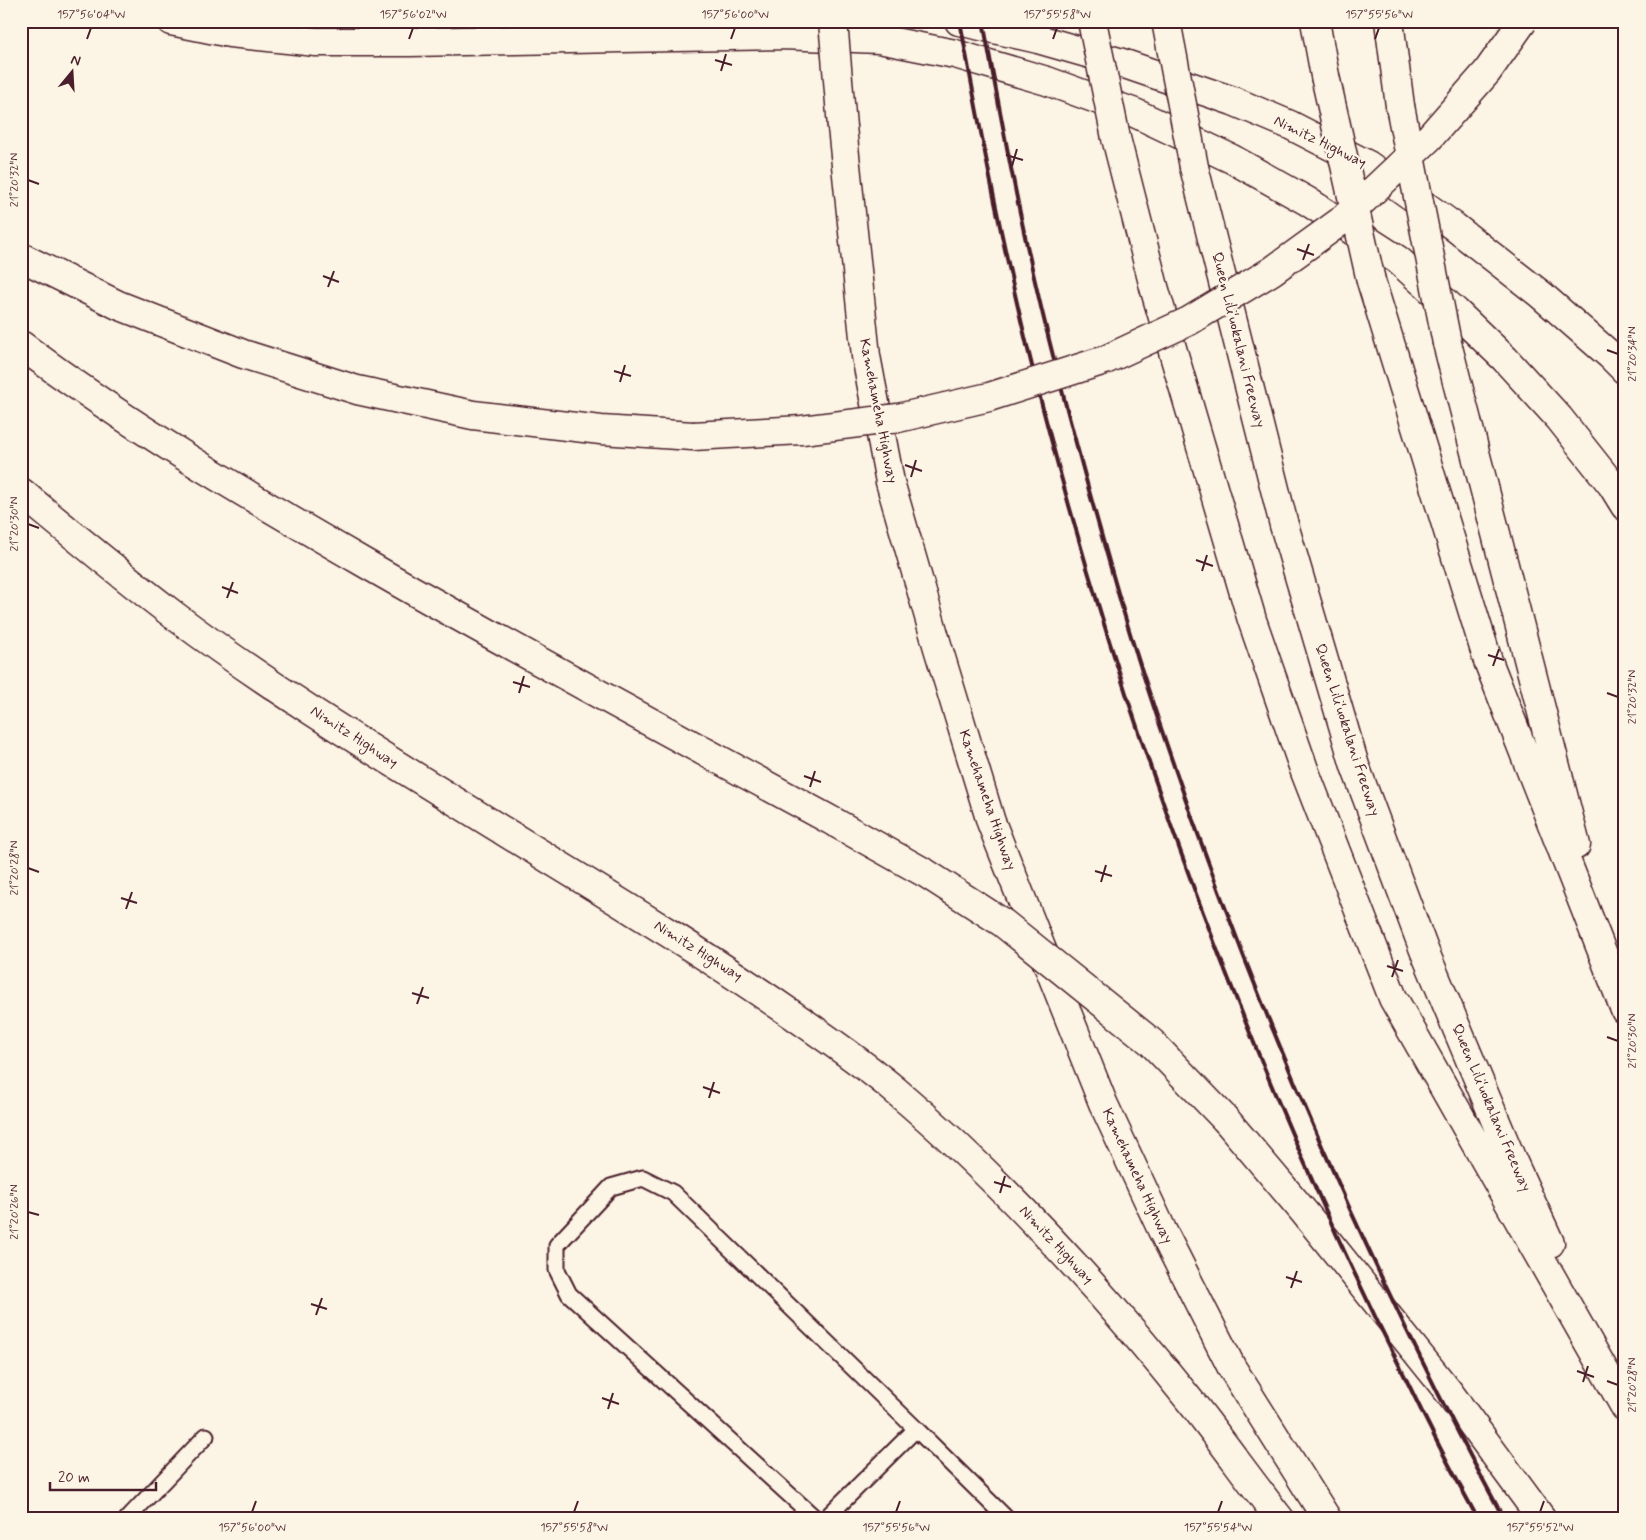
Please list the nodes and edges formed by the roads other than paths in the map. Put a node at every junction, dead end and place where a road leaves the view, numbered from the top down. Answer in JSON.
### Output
{"nodes":[{"id":1,"x":171,"y":21,"type":"edge"},
{"id":2,"x":833,"y":21,"type":"edge"},
{"id":3,"x":959,"y":21,"type":"edge"},
{"id":4,"x":1092,"y":21,"type":"edge"},
{"id":5,"x":1166,"y":21,"type":"edge"},
{"id":6,"x":1315,"y":21,"type":"edge"},
{"id":7,"x":1389,"y":21,"type":"edge"},
{"id":8,"x":1524,"y":21,"type":"edge"},
{"id":9,"x":21,"y":257,"type":"edge"},
{"id":10,"x":21,"y":345,"type":"edge"},
{"id":11,"x":1625,"y":370,"type":"edge"},
{"id":12,"x":21,"y":492,"type":"edge"},
{"id":13,"x":1625,"y":506,"type":"edge"},
{"id":14,"x":1625,"y":1001,"type":"edge"},
{"id":15,"x":1625,"y":1010,"type":"edge"},
{"id":16,"x":1625,"y":1406,"type":"edge"},
{"id":17,"x":916,"y":1429,"type":"junction"},
{"id":18,"x":206,"y":1436,"type":"dead end"},
{"id":19,"x":127,"y":1519,"type":"edge"},
{"id":20,"x":816,"y":1519,"type":"edge"},
{"id":21,"x":825,"y":1519,"type":"edge"},
{"id":22,"x":1007,"y":1519,"type":"edge"},
{"id":23,"x":1280,"y":1519,"type":"edge"},
{"id":24,"x":1327,"y":1519,"type":"edge"},
{"id":25,"x":1542,"y":1519,"type":"edge"}],
"edges":[{"from":1,"to":13,"type":"main road"},
{"from":2,"to":24,"type":"main road","name":"Kamehameha Highway","bridge":true},
{"from":3,"to":11,"type":"main road","name":"Nimitz Highway"},
{"from":4,"to":16,"type":"main road","bridge":true},
{"from":5,"to":16,"type":"main road","name":"Queen Liliʻuokalani Freeway","bridge":true},
{"from":6,"to":15,"type":"main road","bridge":true},
{"from":7,"to":14,"type":"main road","bridge":true},
{"from":8,"to":9,"type":"main road","bridge":true},
{"from":10,"to":25,"type":"main road","bridge":true},
{"from":12,"to":23,"type":"main road","name":"Nimitz Highway"},
{"from":17,"to":20,"type":"lane"},
{"from":17,"to":21,"type":"lane"},
{"from":17,"to":22,"type":"lane"},
{"from":18,"to":19,"type":"lane"}]}
